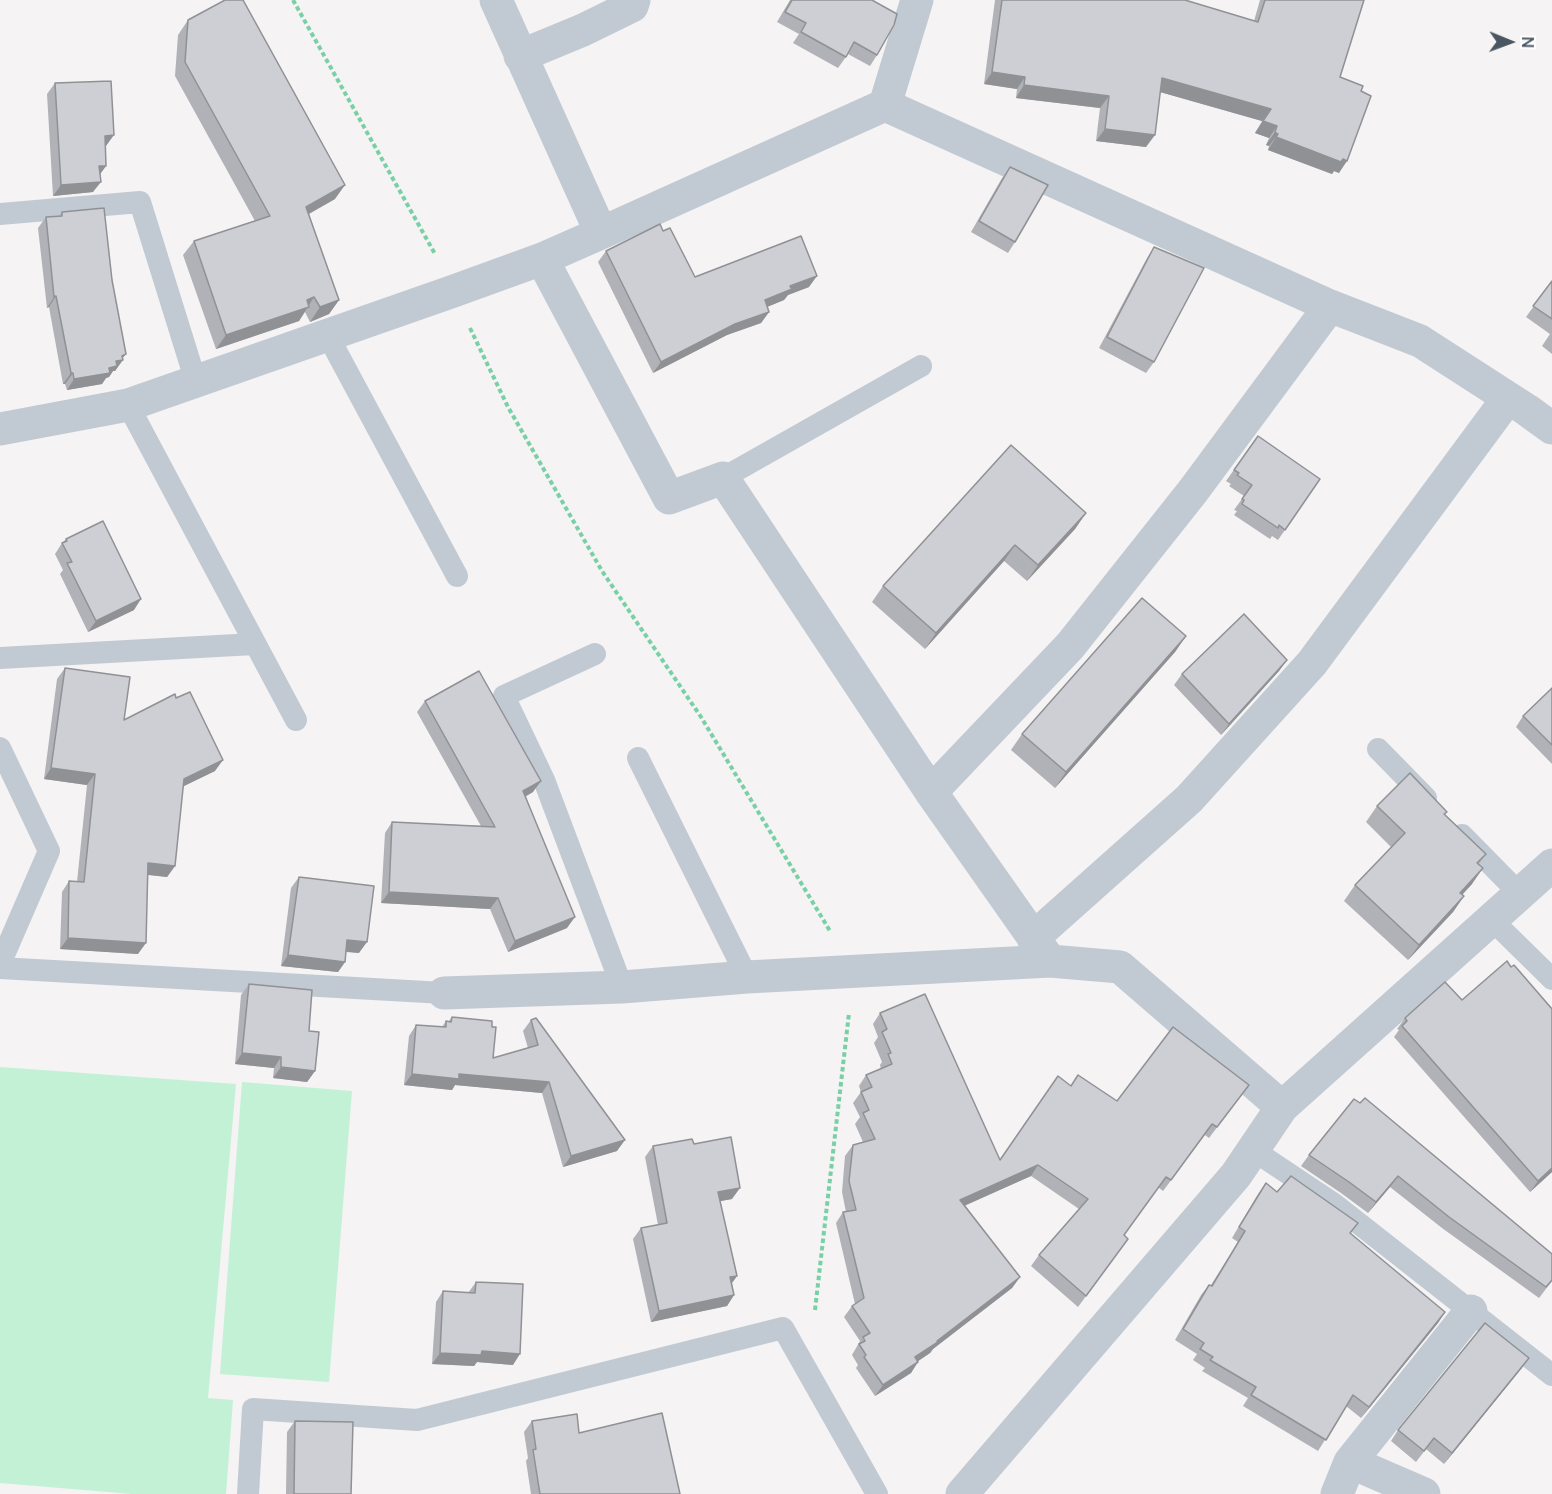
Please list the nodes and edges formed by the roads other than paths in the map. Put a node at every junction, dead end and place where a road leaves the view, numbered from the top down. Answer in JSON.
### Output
{"nodes":[{"id":1,"x":496,"y":0,"type":"edge"},
{"id":2,"x":634,"y":0,"type":"edge"},
{"id":3,"x":917,"y":0,"type":"edge"},
{"id":4,"x":520,"y":56,"type":"junction"},
{"id":5,"x":885,"y":105,"type":"junction"},
{"id":6,"x":0,"y":214,"type":"edge"},
{"id":7,"x":601,"y":233,"type":"junction"},
{"id":8,"x":542,"y":259,"type":"junction"},
{"id":9,"x":1330,"y":306,"type":"junction"},
{"id":10,"x":328,"y":336,"type":"junction"},
{"id":11,"x":921,"y":366,"type":"dead end"},
{"id":12,"x":196,"y":382,"type":"junction"},
{"id":13,"x":1508,"y":398,"type":"junction"},
{"id":14,"x":128,"y":405,"type":"junction"},
{"id":15,"x":1552,"y":428,"type":"edge"},
{"id":16,"x":0,"y":429,"type":"edge"},
{"id":17,"x":723,"y":478,"type":"junction"},
{"id":18,"x":458,"y":576,"type":"dead end"},
{"id":19,"x":254,"y":644,"type":"junction"},
{"id":20,"x":595,"y":654,"type":"dead end"},
{"id":21,"x":0,"y":658,"type":"edge"},
{"id":22,"x":296,"y":720,"type":"dead end"},
{"id":23,"x":0,"y":748,"type":"edge"},
{"id":24,"x":1378,"y":749,"type":"dead end"},
{"id":25,"x":638,"y":758,"type":"dead end"},
{"id":26,"x":932,"y":792,"type":"junction"},
{"id":27,"x":1552,"y":866,"type":"edge"},
{"id":28,"x":1520,"y":894,"type":"junction"},
{"id":29,"x":1491,"y":919,"type":"junction"},
{"id":30,"x":1042,"y":949,"type":"junction"},
{"id":31,"x":0,"y":966,"type":"edge"},
{"id":32,"x":747,"y":977,"type":"junction"},
{"id":33,"x":1552,"y":979,"type":"edge"},
{"id":34,"x":622,"y":987,"type":"junction"},
{"id":35,"x":444,"y":993,"type":"joint"},
{"id":36,"x":1282,"y":1107,"type":"junction"},
{"id":37,"x":1253,"y":1150,"type":"junction"},
{"id":38,"x":1471,"y":1311,"type":"junction"},
{"id":39,"x":1552,"y":1375,"type":"edge"},
{"id":40,"x":1350,"y":1462,"type":"junction"},
{"id":41,"x":248,"y":1494,"type":"edge"},
{"id":42,"x":877,"y":1494,"type":"edge"},
{"id":43,"x":962,"y":1494,"type":"edge"},
{"id":44,"x":1337,"y":1494,"type":"edge"},
{"id":45,"x":1424,"y":1494,"type":"edge"}],
"edges":[{"from":1,"to":4,"type":"street"},
{"from":2,"to":4,"type":"street"},
{"from":3,"to":5,"type":"street"},
{"from":4,"to":7,"type":"street"},
{"from":5,"to":7,"type":"street"},
{"from":5,"to":9,"type":"street"},
{"from":6,"to":12,"type":"lane"},
{"from":7,"to":8,"type":"street"},
{"from":8,"to":10,"type":"street"},
{"from":8,"to":17,"type":"street"},
{"from":9,"to":13,"type":"street"},
{"from":9,"to":26,"type":"street"},
{"from":10,"to":12,"type":"street"},
{"from":10,"to":18,"type":"lane"},
{"from":11,"to":17,"type":"lane"},
{"from":12,"to":14,"type":"street"},
{"from":13,"to":15,"type":"street"},
{"from":13,"to":30,"type":"street"},
{"from":14,"to":16,"type":"street"},
{"from":14,"to":19,"type":"lane"},
{"from":17,"to":26,"type":"street"},
{"from":19,"to":21,"type":"lane"},
{"from":19,"to":22,"type":"lane"},
{"from":20,"to":34,"type":"lane"},
{"from":23,"to":31,"type":"lane"},
{"from":24,"to":28,"type":"lane"},
{"from":25,"to":32,"type":"lane"},
{"from":26,"to":30,"type":"street"},
{"from":27,"to":28,"type":"street"},
{"from":28,"to":29,"type":"street"},
{"from":29,"to":33,"type":"lane"},
{"from":29,"to":36,"type":"street"},
{"from":30,"to":32,"type":"street"},
{"from":30,"to":36,"type":"street"},
{"from":31,"to":35,"type":"lane"},
{"from":32,"to":34,"type":"street"},
{"from":34,"to":35,"type":"street"},
{"from":36,"to":37,"type":"street"},
{"from":37,"to":38,"type":"lane"},
{"from":37,"to":43,"type":"street"},
{"from":38,"to":39,"type":"lane"},
{"from":38,"to":40,"type":"street"},
{"from":40,"to":44,"type":"street"},
{"from":40,"to":45,"type":"street"},
{"from":41,"to":42,"type":"lane"}]}
